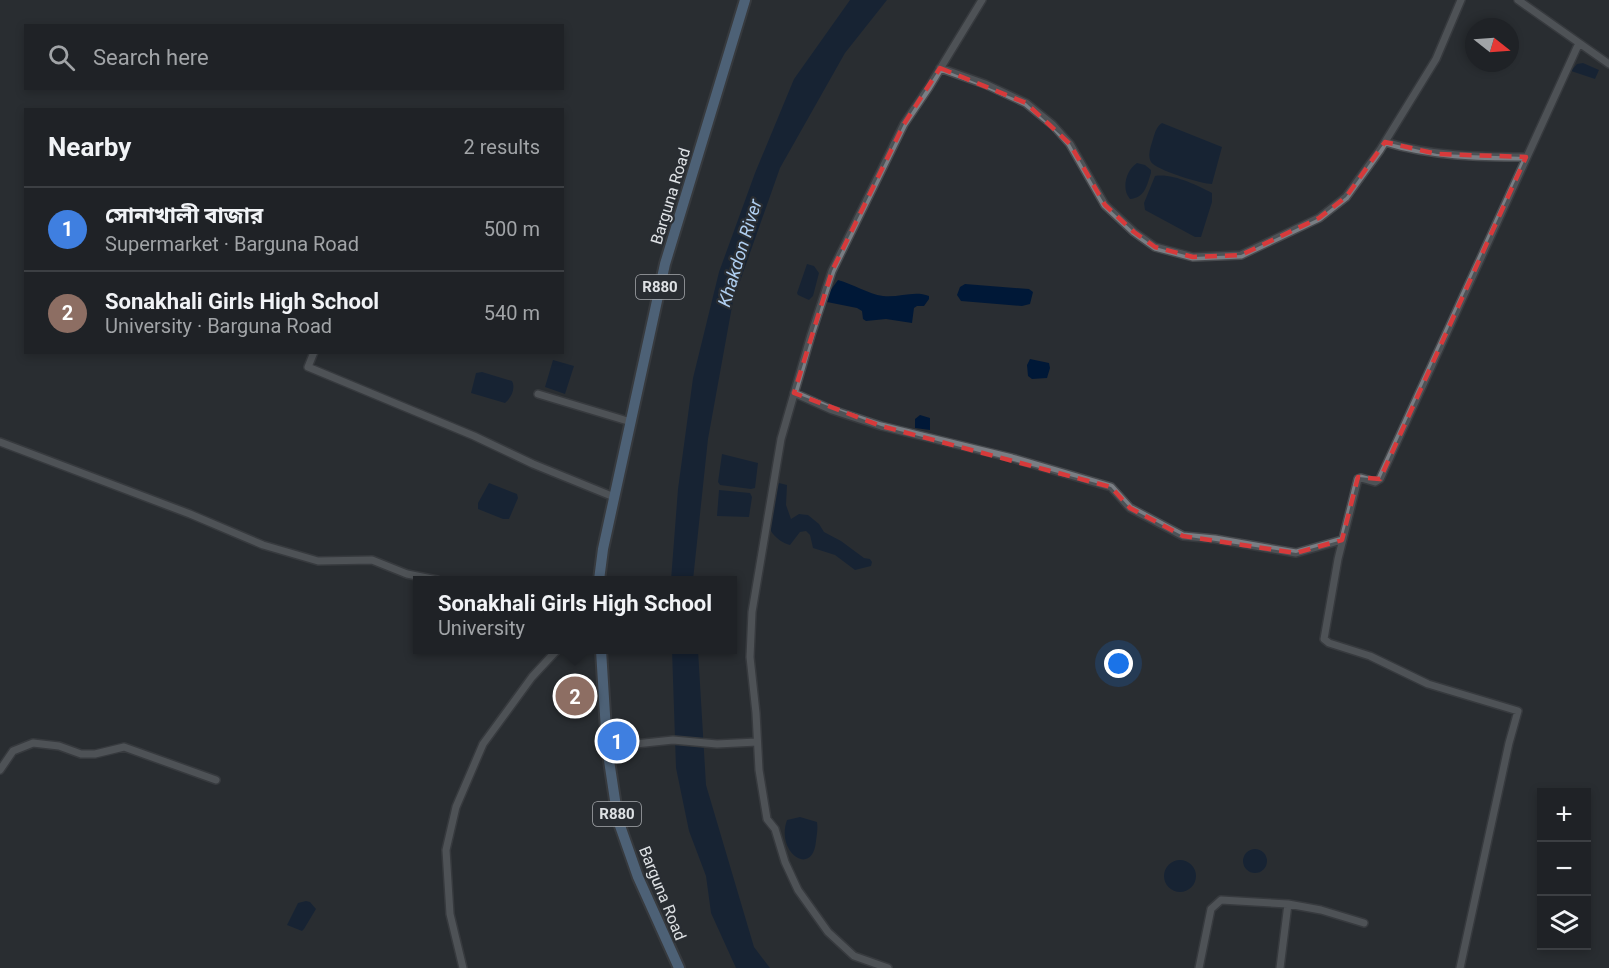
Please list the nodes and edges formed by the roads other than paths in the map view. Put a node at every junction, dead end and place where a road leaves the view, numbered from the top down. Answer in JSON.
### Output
{"nodes":[{"id":1,"x":745,"y":0,"type":"edge"},
{"id":2,"x":982,"y":0,"type":"edge"},
{"id":3,"x":1461,"y":0,"type":"edge"},
{"id":4,"x":1518,"y":0,"type":"edge"},
{"id":5,"x":1579,"y":43,"type":"junction"},
{"id":6,"x":1609,"y":64,"type":"edge"},
{"id":7,"x":940,"y":68,"type":"junction"},
{"id":8,"x":1385,"y":142,"type":"junction"},
{"id":9,"x":1526,"y":157,"type":"junction"},
{"id":10,"x":313,"y":354,"type":"edge"},
{"id":11,"x":794,"y":393,"type":"junction"},
{"id":12,"x":538,"y":394,"type":"dead end"},
{"id":13,"x":630,"y":422,"type":"junction"},
{"id":14,"x":0,"y":442,"type":"edge"},
{"id":15,"x":614,"y":497,"type":"junction"},
{"id":16,"x":1342,"y":540,"type":"junction"},
{"id":17,"x":417,"y":576,"type":"edge"},
{"id":18,"x":600,"y":576,"type":"edge"},
{"id":19,"x":552,"y":654,"type":"edge"},
{"id":20,"x":601,"y":654,"type":"edge"},
{"id":21,"x":757,"y":742,"type":"junction"},
{"id":22,"x":607,"y":747,"type":"junction"},
{"id":23,"x":0,"y":770,"type":"edge"},
{"id":24,"x":216,"y":780,"type":"dead end"},
{"id":25,"x":1288,"y":904,"type":"junction"},
{"id":26,"x":1364,"y":923,"type":"dead end"},
{"id":27,"x":463,"y":968,"type":"edge"},
{"id":28,"x":679,"y":968,"type":"edge"},
{"id":29,"x":888,"y":968,"type":"edge"},
{"id":30,"x":1199,"y":968,"type":"edge"},
{"id":31,"x":1280,"y":968,"type":"edge"},
{"id":32,"x":1460,"y":968,"type":"edge"}],
"edges":[{"from":1,"to":13,"type":"main road","name":"Barguna Road","number":"R880"},
{"from":2,"to":7,"type":"street"},
{"from":3,"to":8,"type":"street"},
{"from":4,"to":5,"type":"street"},
{"from":5,"to":6,"type":"street"},
{"from":5,"to":9,"type":"street"},
{"from":7,"to":8,"type":"street"},
{"from":7,"to":11,"type":"street"},
{"from":8,"to":9,"type":"street"},
{"from":9,"to":16,"type":"street"},
{"from":10,"to":15,"type":"street"},
{"from":11,"to":16,"type":"street"},
{"from":11,"to":21,"type":"street"},
{"from":12,"to":13,"type":"street"},
{"from":13,"to":15,"type":"main road","name":"Barguna Road","number":"R880"},
{"from":14,"to":17,"type":"street"},
{"from":15,"to":18,"type":"main road","name":"Barguna Road","number":"R880"},
{"from":16,"to":32,"type":"street"},
{"from":19,"to":27,"type":"street"},
{"from":20,"to":22,"type":"main road","name":"Barguna Road","number":"R880"},
{"from":21,"to":22,"type":"street"},
{"from":21,"to":29,"type":"street"},
{"from":22,"to":28,"type":"main road","name":"Barguna Road","number":"R880"},
{"from":23,"to":24,"type":"street"},
{"from":25,"to":26,"type":"street"},
{"from":25,"to":30,"type":"street"},
{"from":25,"to":31,"type":"street"}]}
